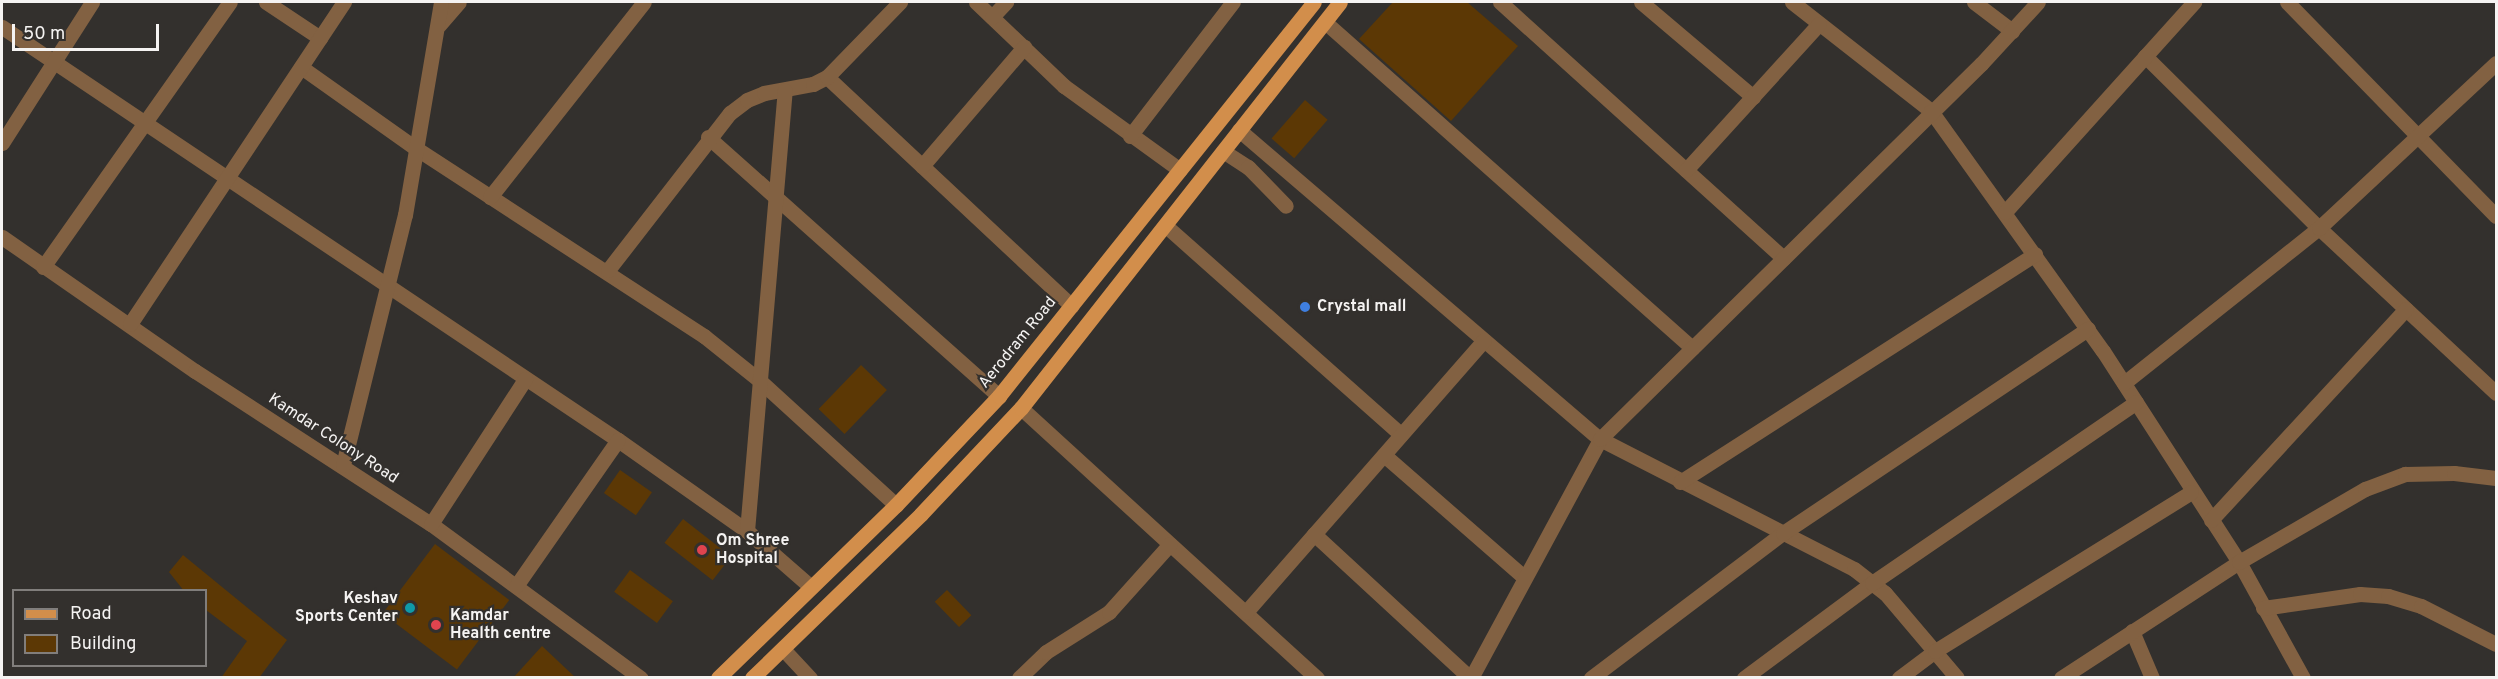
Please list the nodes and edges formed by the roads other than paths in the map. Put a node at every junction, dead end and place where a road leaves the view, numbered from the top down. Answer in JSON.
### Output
{"nodes":[{"id":1,"x":92,"y":2,"type":"edge"},
{"id":2,"x":230,"y":2,"type":"edge"},
{"id":3,"x":266,"y":2,"type":"edge"},
{"id":4,"x":344,"y":2,"type":"edge"},
{"id":5,"x":441,"y":2,"type":"edge"},
{"id":6,"x":459,"y":2,"type":"edge"},
{"id":7,"x":645,"y":2,"type":"edge"},
{"id":8,"x":900,"y":2,"type":"edge"},
{"id":9,"x":976,"y":2,"type":"edge"},
{"id":10,"x":1006,"y":2,"type":"edge"},
{"id":11,"x":1233,"y":2,"type":"edge"},
{"id":12,"x":1314,"y":2,"type":"edge"},
{"id":13,"x":1340,"y":2,"type":"edge"},
{"id":14,"x":1500,"y":2,"type":"edge"},
{"id":15,"x":1641,"y":2,"type":"edge"},
{"id":16,"x":1792,"y":2,"type":"edge"},
{"id":17,"x":1974,"y":2,"type":"edge"},
{"id":18,"x":2038,"y":2,"type":"edge"},
{"id":19,"x":2194,"y":2,"type":"edge"},
{"id":20,"x":2287,"y":2,"type":"edge"},
{"id":21,"x":992,"y":17,"type":"junction"},
{"id":22,"x":1324,"y":22,"type":"junction"},
{"id":23,"x":1820,"y":24,"type":"junction"},
{"id":24,"x":439,"y":25,"type":"junction"},
{"id":25,"x":2,"y":27,"type":"edge"},
{"id":26,"x":2012,"y":31,"type":"junction"},
{"id":27,"x":320,"y":38,"type":"junction"},
{"id":28,"x":1024,"y":47,"type":"junction"},
{"id":29,"x":2145,"y":56,"type":"junction"},
{"id":30,"x":53,"y":62,"type":"junction"},
{"id":31,"x":2496,"y":63,"type":"edge"},
{"id":32,"x":301,"y":67,"type":"junction"},
{"id":33,"x":827,"y":77,"type":"junction"},
{"id":34,"x":785,"y":91,"type":"junction"},
{"id":35,"x":1753,"y":97,"type":"junction"},
{"id":36,"x":1931,"y":111,"type":"junction"},
{"id":37,"x":144,"y":124,"type":"junction"},
{"id":38,"x":1239,"y":130,"type":"junction"},
{"id":39,"x":2419,"y":135,"type":"junction"},
{"id":40,"x":708,"y":136,"type":"junction"},
{"id":41,"x":1130,"y":136,"type":"junction"},
{"id":42,"x":2,"y":143,"type":"edge"},
{"id":43,"x":417,"y":149,"type":"junction"},
{"id":44,"x":1223,"y":151,"type":"junction"},
{"id":45,"x":922,"y":166,"type":"junction"},
{"id":46,"x":1180,"y":170,"type":"junction"},
{"id":47,"x":1686,"y":170,"type":"junction"},
{"id":48,"x":226,"y":179,"type":"junction"},
{"id":49,"x":774,"y":195,"type":"junction"},
{"id":50,"x":490,"y":196,"type":"junction"},
{"id":51,"x":1286,"y":206,"type":"dead end"},
{"id":52,"x":2005,"y":212,"type":"junction"},
{"id":53,"x":2496,"y":216,"type":"edge"},
{"id":54,"x":1166,"y":226,"type":"junction"},
{"id":55,"x":2319,"y":228,"type":"junction"},
{"id":56,"x":2,"y":237,"type":"edge"},
{"id":57,"x":2035,"y":254,"type":"junction"},
{"id":58,"x":1784,"y":258,"type":"junction"},
{"id":59,"x":43,"y":267,"type":"junction"},
{"id":60,"x":608,"y":270,"type":"junction"},
{"id":61,"x":388,"y":289,"type":"junction"},
{"id":62,"x":1072,"y":306,"type":"junction"},
{"id":63,"x":2406,"y":309,"type":"junction"},
{"id":64,"x":130,"y":324,"type":"junction"},
{"id":65,"x":2088,"y":329,"type":"junction"},
{"id":66,"x":1484,"y":340,"type":"junction"},
{"id":67,"x":1692,"y":348,"type":"junction"},
{"id":68,"x":525,"y":380,"type":"junction"},
{"id":69,"x":759,"y":380,"type":"junction"},
{"id":70,"x":2124,"y":383,"type":"junction"},
{"id":71,"x":2496,"y":393,"type":"edge"},
{"id":72,"x":999,"y":396,"type":"junction"},
{"id":73,"x":2136,"y":402,"type":"junction"},
{"id":74,"x":1021,"y":408,"type":"junction"},
{"id":75,"x":1401,"y":435,"type":"junction"},
{"id":76,"x":618,"y":440,"type":"junction"},
{"id":77,"x":1600,"y":440,"type":"junction"},
{"id":78,"x":1384,"y":455,"type":"junction"},
{"id":79,"x":343,"y":465,"type":"junction"},
{"id":80,"x":2496,"y":478,"type":"edge"},
{"id":81,"x":1680,"y":482,"type":"junction"},
{"id":82,"x":2191,"y":492,"type":"junction"},
{"id":83,"x":896,"y":505,"type":"junction"},
{"id":84,"x":2211,"y":520,"type":"junction"},
{"id":85,"x":431,"y":524,"type":"junction"},
{"id":86,"x":747,"y":531,"type":"junction"},
{"id":87,"x":1784,"y":533,"type":"junction"},
{"id":88,"x":1314,"y":534,"type":"junction"},
{"id":89,"x":1170,"y":544,"type":"junction"},
{"id":90,"x":2238,"y":562,"type":"junction"},
{"id":91,"x":1524,"y":577,"type":"junction"},
{"id":92,"x":1872,"y":583,"type":"junction"},
{"id":93,"x":516,"y":586,"type":"junction"},
{"id":94,"x":811,"y":587,"type":"junction"},
{"id":95,"x":2263,"y":608,"type":"junction"},
{"id":96,"x":1246,"y":612,"type":"junction"},
{"id":97,"x":2132,"y":631,"type":"junction"},
{"id":98,"x":2496,"y":644,"type":"edge"},
{"id":99,"x":783,"y":650,"type":"junction"},
{"id":100,"x":1935,"y":651,"type":"junction"},
{"id":101,"x":641,"y":678,"type":"edge"},
{"id":102,"x":718,"y":678,"type":"edge"},
{"id":103,"x":752,"y":678,"type":"edge"},
{"id":104,"x":810,"y":678,"type":"edge"},
{"id":105,"x":1019,"y":678,"type":"edge"},
{"id":106,"x":1317,"y":678,"type":"edge"},
{"id":107,"x":1471,"y":678,"type":"edge"},
{"id":108,"x":1591,"y":678,"type":"edge"},
{"id":109,"x":1744,"y":678,"type":"edge"},
{"id":110,"x":1899,"y":678,"type":"edge"},
{"id":111,"x":1957,"y":678,"type":"edge"},
{"id":112,"x":2061,"y":678,"type":"edge"},
{"id":113,"x":2152,"y":678,"type":"edge"},
{"id":114,"x":2303,"y":678,"type":"edge"}],
"edges":[{"from":1,"to":30,"type":"street"},
{"from":2,"to":37,"type":"street"},
{"from":3,"to":27,"type":"street"},
{"from":4,"to":27,"type":"street"},
{"from":5,"to":24,"type":"street"},
{"from":6,"to":24,"type":"street"},
{"from":7,"to":50,"type":"street"},
{"from":8,"to":33,"type":"street"},
{"from":9,"to":21,"type":"street"},
{"from":10,"to":21,"type":"street"},
{"from":11,"to":41,"type":"street"},
{"from":12,"to":46,"type":"main road","name":"Aerodram Road"},
{"from":13,"to":22,"type":"main road"},
{"from":14,"to":47,"type":"street"},
{"from":15,"to":35,"type":"street"},
{"from":16,"to":23,"type":"street"},
{"from":17,"to":26,"type":"street"},
{"from":18,"to":26,"type":"street"},
{"from":19,"to":29,"type":"street"},
{"from":20,"to":39,"type":"street"},
{"from":21,"to":28,"type":"street"},
{"from":22,"to":38,"type":"main road"},
{"from":22,"to":67,"type":"street"},
{"from":23,"to":35,"type":"street"},
{"from":23,"to":36,"type":"street"},
{"from":24,"to":43,"type":"street"},
{"from":25,"to":30,"type":"street"},
{"from":26,"to":36,"type":"street"},
{"from":27,"to":32,"type":"street"},
{"from":28,"to":41,"type":"street"},
{"from":28,"to":45,"type":"street"},
{"from":29,"to":52,"type":"street"},
{"from":29,"to":55,"type":"street"},
{"from":30,"to":37,"type":"street"},
{"from":30,"to":42,"type":"street"},
{"from":31,"to":39,"type":"street"},
{"from":32,"to":43,"type":"street"},
{"from":32,"to":48,"type":"street"},
{"from":33,"to":34,"type":"street"},
{"from":33,"to":45,"type":"street"},
{"from":34,"to":40,"type":"street"},
{"from":34,"to":49,"type":"street"},
{"from":35,"to":47,"type":"street"},
{"from":36,"to":52,"type":"street"},
{"from":36,"to":58,"type":"street"},
{"from":37,"to":48,"type":"street"},
{"from":37,"to":59,"type":"street"},
{"from":38,"to":44,"type":"main road"},
{"from":38,"to":66,"type":"street"},
{"from":39,"to":53,"type":"street"},
{"from":39,"to":55,"type":"street"},
{"from":40,"to":49,"type":"street"},
{"from":40,"to":60,"type":"street"},
{"from":41,"to":46,"type":"street"},
{"from":43,"to":50,"type":"street"},
{"from":43,"to":61,"type":"street"},
{"from":44,"to":51,"type":"street"},
{"from":44,"to":54,"type":"main road"},
{"from":45,"to":62,"type":"street"},
{"from":46,"to":62,"type":"main road","name":"Aerodram Road"},
{"from":47,"to":58,"type":"street"},
{"from":48,"to":61,"type":"street"},
{"from":48,"to":64,"type":"street"},
{"from":49,"to":69,"type":"street"},
{"from":49,"to":72,"type":"street"},
{"from":50,"to":60,"type":"street"},
{"from":52,"to":57,"type":"street"},
{"from":54,"to":74,"type":"main road"},
{"from":54,"to":75,"type":"street"},
{"from":55,"to":63,"type":"street"},
{"from":55,"to":70,"type":"street"},
{"from":56,"to":59,"type":"street","name":"Kamdar Colony Road"},
{"from":57,"to":65,"type":"street"},
{"from":57,"to":81,"type":"street"},
{"from":58,"to":67,"type":"street"},
{"from":59,"to":64,"type":"street","name":"Kamdar Colony Road"},
{"from":60,"to":69,"type":"street"},
{"from":61,"to":68,"type":"street"},
{"from":61,"to":79,"type":"street"},
{"from":62,"to":72,"type":"main road","name":"Aerodram Road"},
{"from":63,"to":71,"type":"street"},
{"from":63,"to":84,"type":"street"},
{"from":64,"to":79,"type":"street","name":"Kamdar Colony Road"},
{"from":65,"to":70,"type":"street"},
{"from":65,"to":87,"type":"street"},
{"from":66,"to":75,"type":"street"},
{"from":66,"to":77,"type":"street"},
{"from":67,"to":77,"type":"street"},
{"from":68,"to":76,"type":"street"},
{"from":68,"to":85,"type":"street"},
{"from":69,"to":83,"type":"street"},
{"from":69,"to":86,"type":"street"},
{"from":70,"to":73,"type":"street"},
{"from":72,"to":83,"type":"main road","name":"Aerodram Road"},
{"from":73,"to":82,"type":"street"},
{"from":73,"to":92,"type":"street"},
{"from":74,"to":89,"type":"street"},
{"from":74,"to":99,"type":"main road"},
{"from":75,"to":78,"type":"street"},
{"from":76,"to":86,"type":"street"},
{"from":76,"to":93,"type":"street"},
{"from":77,"to":81,"type":"street"},
{"from":77,"to":91,"type":"street"},
{"from":78,"to":88,"type":"street"},
{"from":78,"to":91,"type":"street"},
{"from":79,"to":85,"type":"street","name":"Kamdar Colony Road"},
{"from":80,"to":90,"type":"street"},
{"from":81,"to":87,"type":"street"},
{"from":82,"to":84,"type":"street"},
{"from":82,"to":100,"type":"street"},
{"from":83,"to":94,"type":"main road","name":"Aerodram Road"},
{"from":84,"to":90,"type":"street"},
{"from":85,"to":93,"type":"street","name":"Kamdar Colony Road"},
{"from":86,"to":94,"type":"street"},
{"from":87,"to":92,"type":"street"},
{"from":87,"to":108,"type":"street"},
{"from":88,"to":96,"type":"street"},
{"from":88,"to":107,"type":"street"},
{"from":89,"to":96,"type":"street"},
{"from":89,"to":105,"type":"street"},
{"from":90,"to":95,"type":"street"},
{"from":90,"to":97,"type":"street"},
{"from":91,"to":107,"type":"street"},
{"from":92,"to":100,"type":"street"},
{"from":92,"to":109,"type":"street"},
{"from":93,"to":101,"type":"street","name":"Kamdar Colony Road"},
{"from":94,"to":102,"type":"main road","name":"Aerodram Road"},
{"from":95,"to":98,"type":"street"},
{"from":95,"to":114,"type":"street"},
{"from":96,"to":106,"type":"street"},
{"from":97,"to":112,"type":"street"},
{"from":97,"to":113,"type":"street"},
{"from":99,"to":103,"type":"main road"},
{"from":99,"to":104,"type":"street"},
{"from":100,"to":110,"type":"street"},
{"from":100,"to":111,"type":"street"}]}
